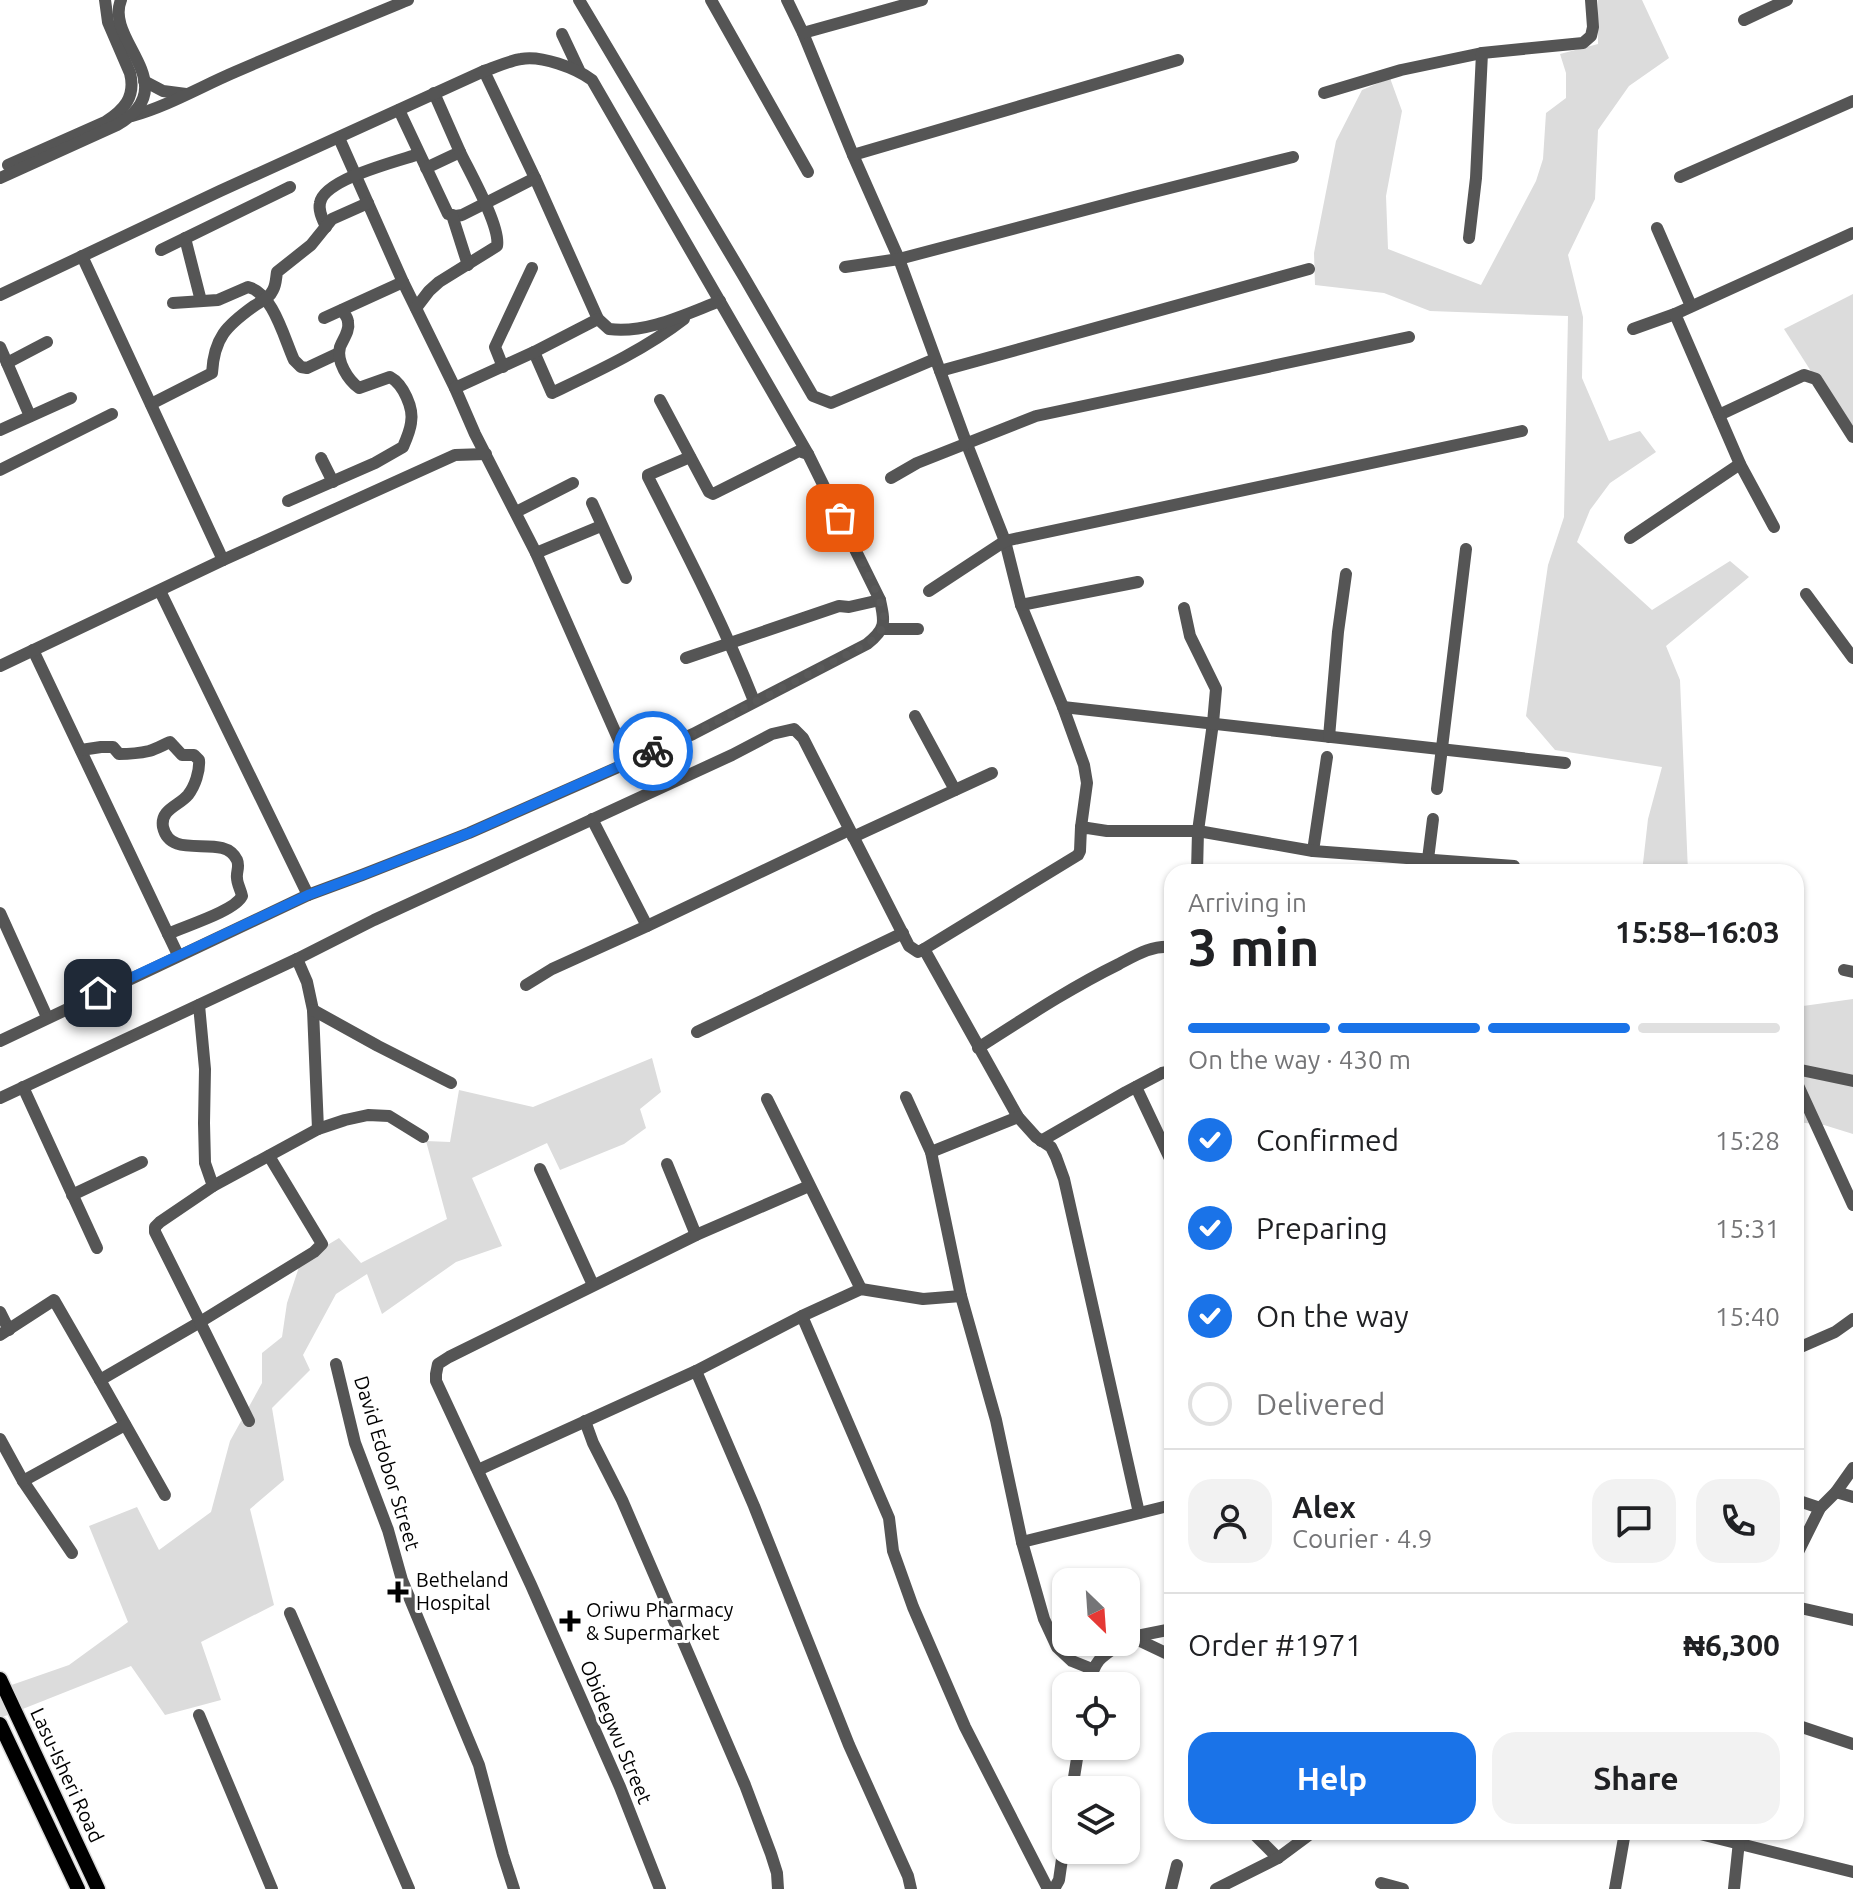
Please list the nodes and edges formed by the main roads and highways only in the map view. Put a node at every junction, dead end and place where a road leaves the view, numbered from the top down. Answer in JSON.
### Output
{"nodes":[{"id":1,"x":0,"y":1679,"type":"edge"},
{"id":2,"x":0,"y":1724,"type":"edge"},
{"id":3,"x":78,"y":1889,"type":"edge"},
{"id":4,"x":98,"y":1889,"type":"edge"}],
"edges":[{"from":1,"to":4,"type":"main road","name":"Lasu-Isheri Road"},
{"from":2,"to":3,"type":"main road","name":"Lasu-Isheri Road"}]}
